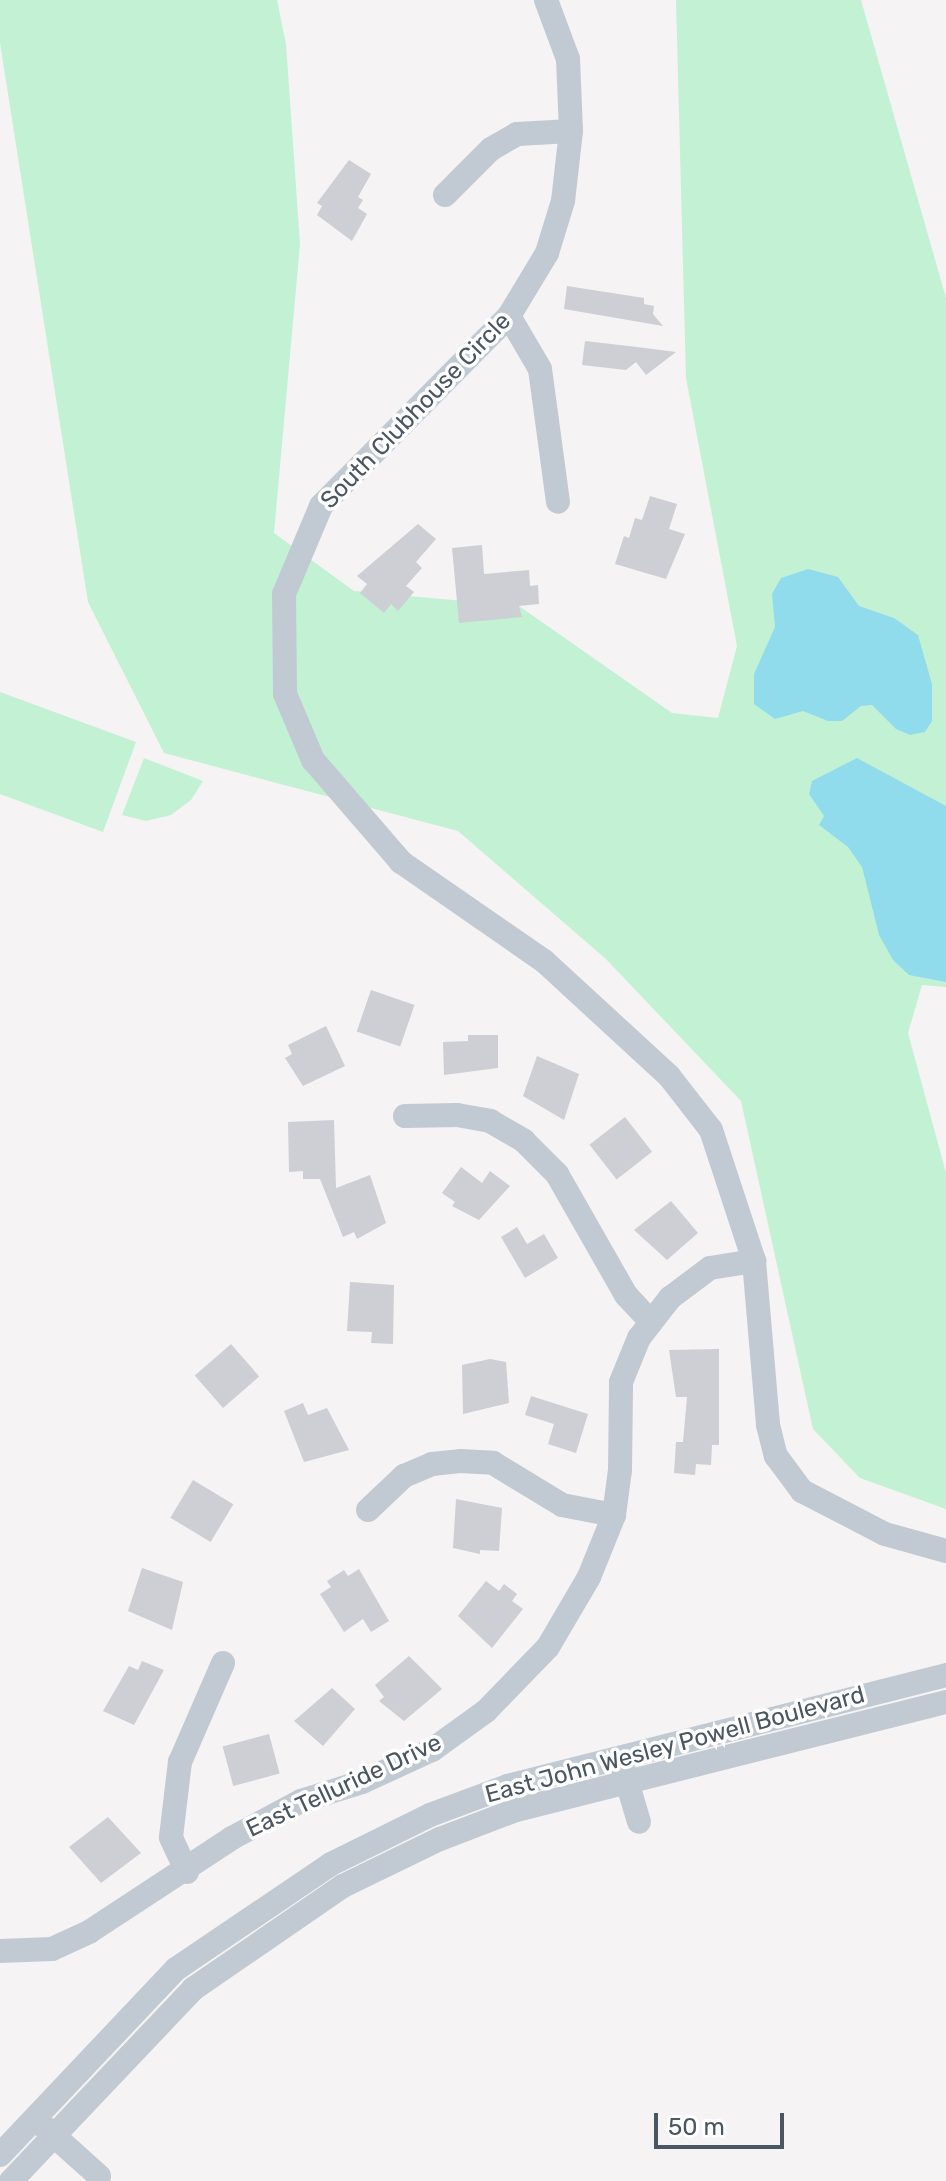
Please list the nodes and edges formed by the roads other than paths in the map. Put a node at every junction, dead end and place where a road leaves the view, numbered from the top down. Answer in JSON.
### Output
{"nodes":[{"id":1,"x":546,"y":0,"type":"edge"},
{"id":2,"x":571,"y":131,"type":"junction"},
{"id":3,"x":445,"y":195,"type":"dead end"},
{"id":4,"x":509,"y":316,"type":"junction"},
{"id":5,"x":558,"y":502,"type":"dead end"},
{"id":6,"x":405,"y":1116,"type":"dead end"},
{"id":7,"x":754,"y":1261,"type":"junction"},
{"id":8,"x":651,"y":1322,"type":"junction"},
{"id":9,"x":368,"y":1510,"type":"dead end"},
{"id":10,"x":614,"y":1515,"type":"junction"},
{"id":11,"x":946,"y":1551,"type":"edge"},
{"id":12,"x":223,"y":1663,"type":"dead end"},
{"id":13,"x":946,"y":1675,"type":"edge"},
{"id":14,"x":946,"y":1702,"type":"edge"},
{"id":15,"x":620,"y":1757,"type":"junction"},
{"id":16,"x":626,"y":1783,"type":"junction"},
{"id":17,"x":639,"y":1822,"type":"dead end"},
{"id":18,"x":187,"y":1872,"type":"junction"},
{"id":19,"x":0,"y":1951,"type":"edge"},
{"id":20,"x":33,"y":2118,"type":"junction"},
{"id":21,"x":53,"y":2135,"type":"junction"},
{"id":22,"x":0,"y":2155,"type":"edge"},
{"id":23,"x":99,"y":2176,"type":"dead end"},
{"id":24,"x":11,"y":2181,"type":"edge"}],
"edges":[{"from":1,"to":2,"type":"street","name":"South Clubhouse Circle"},
{"from":2,"to":3,"type":"street"},
{"from":2,"to":4,"type":"street","name":"South Clubhouse Circle"},
{"from":4,"to":5,"type":"street"},
{"from":4,"to":7,"type":"street","name":"South Clubhouse Circle"},
{"from":6,"to":8,"type":"street"},
{"from":7,"to":8,"type":"street","name":"East Telluride Drive"},
{"from":7,"to":11,"type":"street","name":"South Clubhouse Circle"},
{"from":8,"to":10,"type":"street","name":"East Telluride Drive"},
{"from":9,"to":10,"type":"street"},
{"from":10,"to":18,"type":"street","name":"East Telluride Drive"},
{"from":12,"to":18,"type":"street"},
{"from":13,"to":15,"type":"street","name":"East John Wesley Powell Boulevard"},
{"from":14,"to":16,"type":"street","name":"East John Wesley Powell Boulevard"},
{"from":15,"to":16,"type":"street"},
{"from":15,"to":20,"type":"street","name":"East John Wesley Powell Boulevard"},
{"from":16,"to":17,"type":"street"},
{"from":16,"to":21,"type":"street","name":"East John Wesley Powell Boulevard"},
{"from":18,"to":19,"type":"street","name":"East Telluride Drive"},
{"from":20,"to":21,"type":"street"},
{"from":20,"to":22,"type":"street","name":"East John Wesley Powell Boulevard"},
{"from":21,"to":23,"type":"street"},
{"from":21,"to":24,"type":"street","name":"East John Wesley Powell Boulevard"}]}
